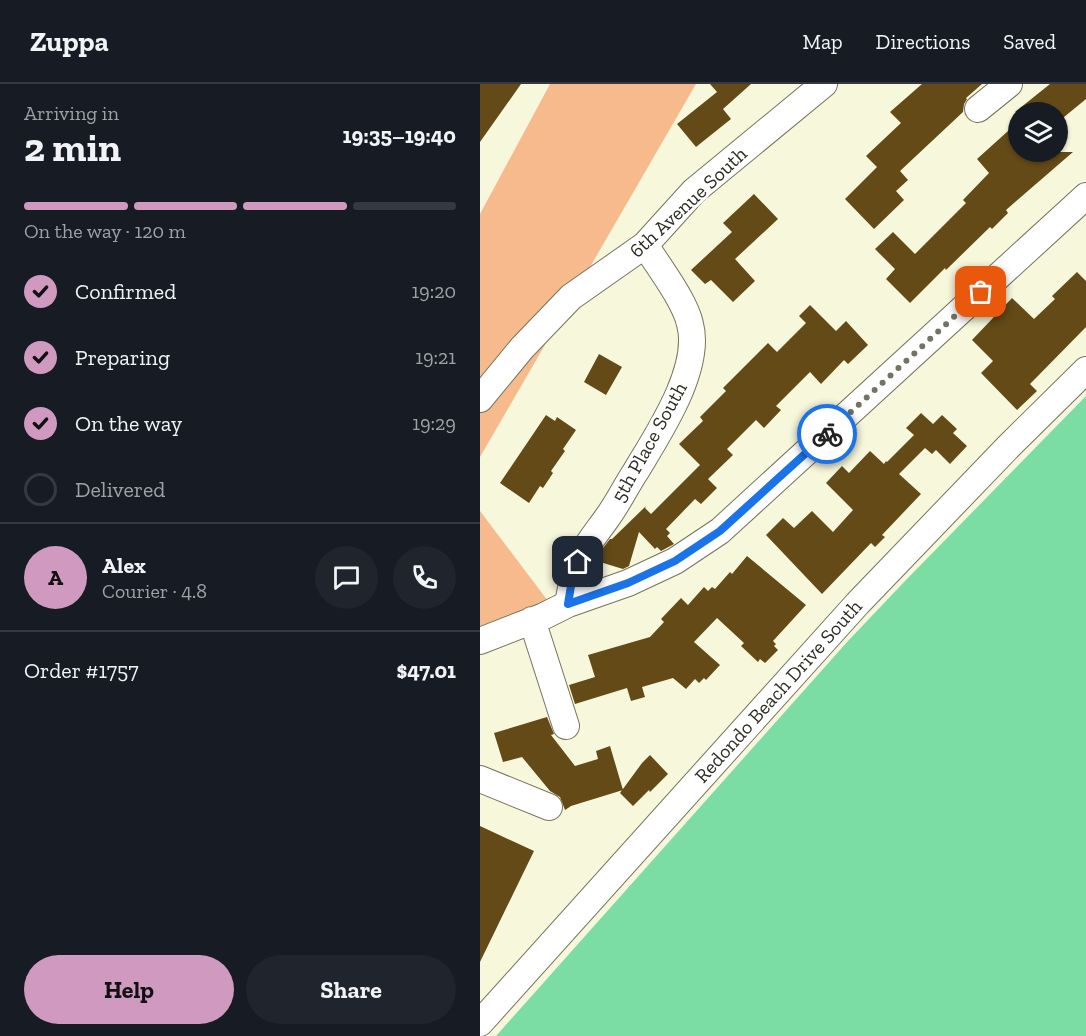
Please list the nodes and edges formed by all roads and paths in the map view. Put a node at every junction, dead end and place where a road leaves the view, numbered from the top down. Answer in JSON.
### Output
{"nodes":[{"id":1,"x":824,"y":84,"type":"edge"},
{"id":2,"x":1009,"y":84,"type":"edge"},
{"id":3,"x":978,"y":109,"type":"dead end"},
{"id":4,"x":1086,"y":196,"type":"edge"},
{"id":5,"x":645,"y":245,"type":"junction"},
{"id":6,"x":1086,"y":370,"type":"edge"},
{"id":7,"x":480,"y":399,"type":"edge"},
{"id":8,"x":568,"y":604,"type":"junction"},
{"id":9,"x":532,"y":620,"type":"junction"},
{"id":10,"x":480,"y":641,"type":"edge"},
{"id":11,"x":566,"y":726,"type":"dead end"},
{"id":12,"x":480,"y":779,"type":"edge"},
{"id":13,"x":549,"y":807,"type":"dead end"},
{"id":14,"x":480,"y":1023,"type":"edge"}],
"edges":[{"from":1,"to":5,"type":"street","name":"6th Avenue South"},
{"from":2,"to":3,"type":"street"},
{"from":4,"to":8,"type":"street"},
{"from":5,"to":7,"type":"street","name":"6th Avenue South"},
{"from":5,"to":8,"type":"street","name":"5th Place South"},
{"from":6,"to":14,"type":"street","name":"Redondo Beach Drive South"},
{"from":8,"to":9,"type":"street"},
{"from":9,"to":10,"type":"street"},
{"from":9,"to":11,"type":"street"},
{"from":12,"to":13,"type":"street"}]}
